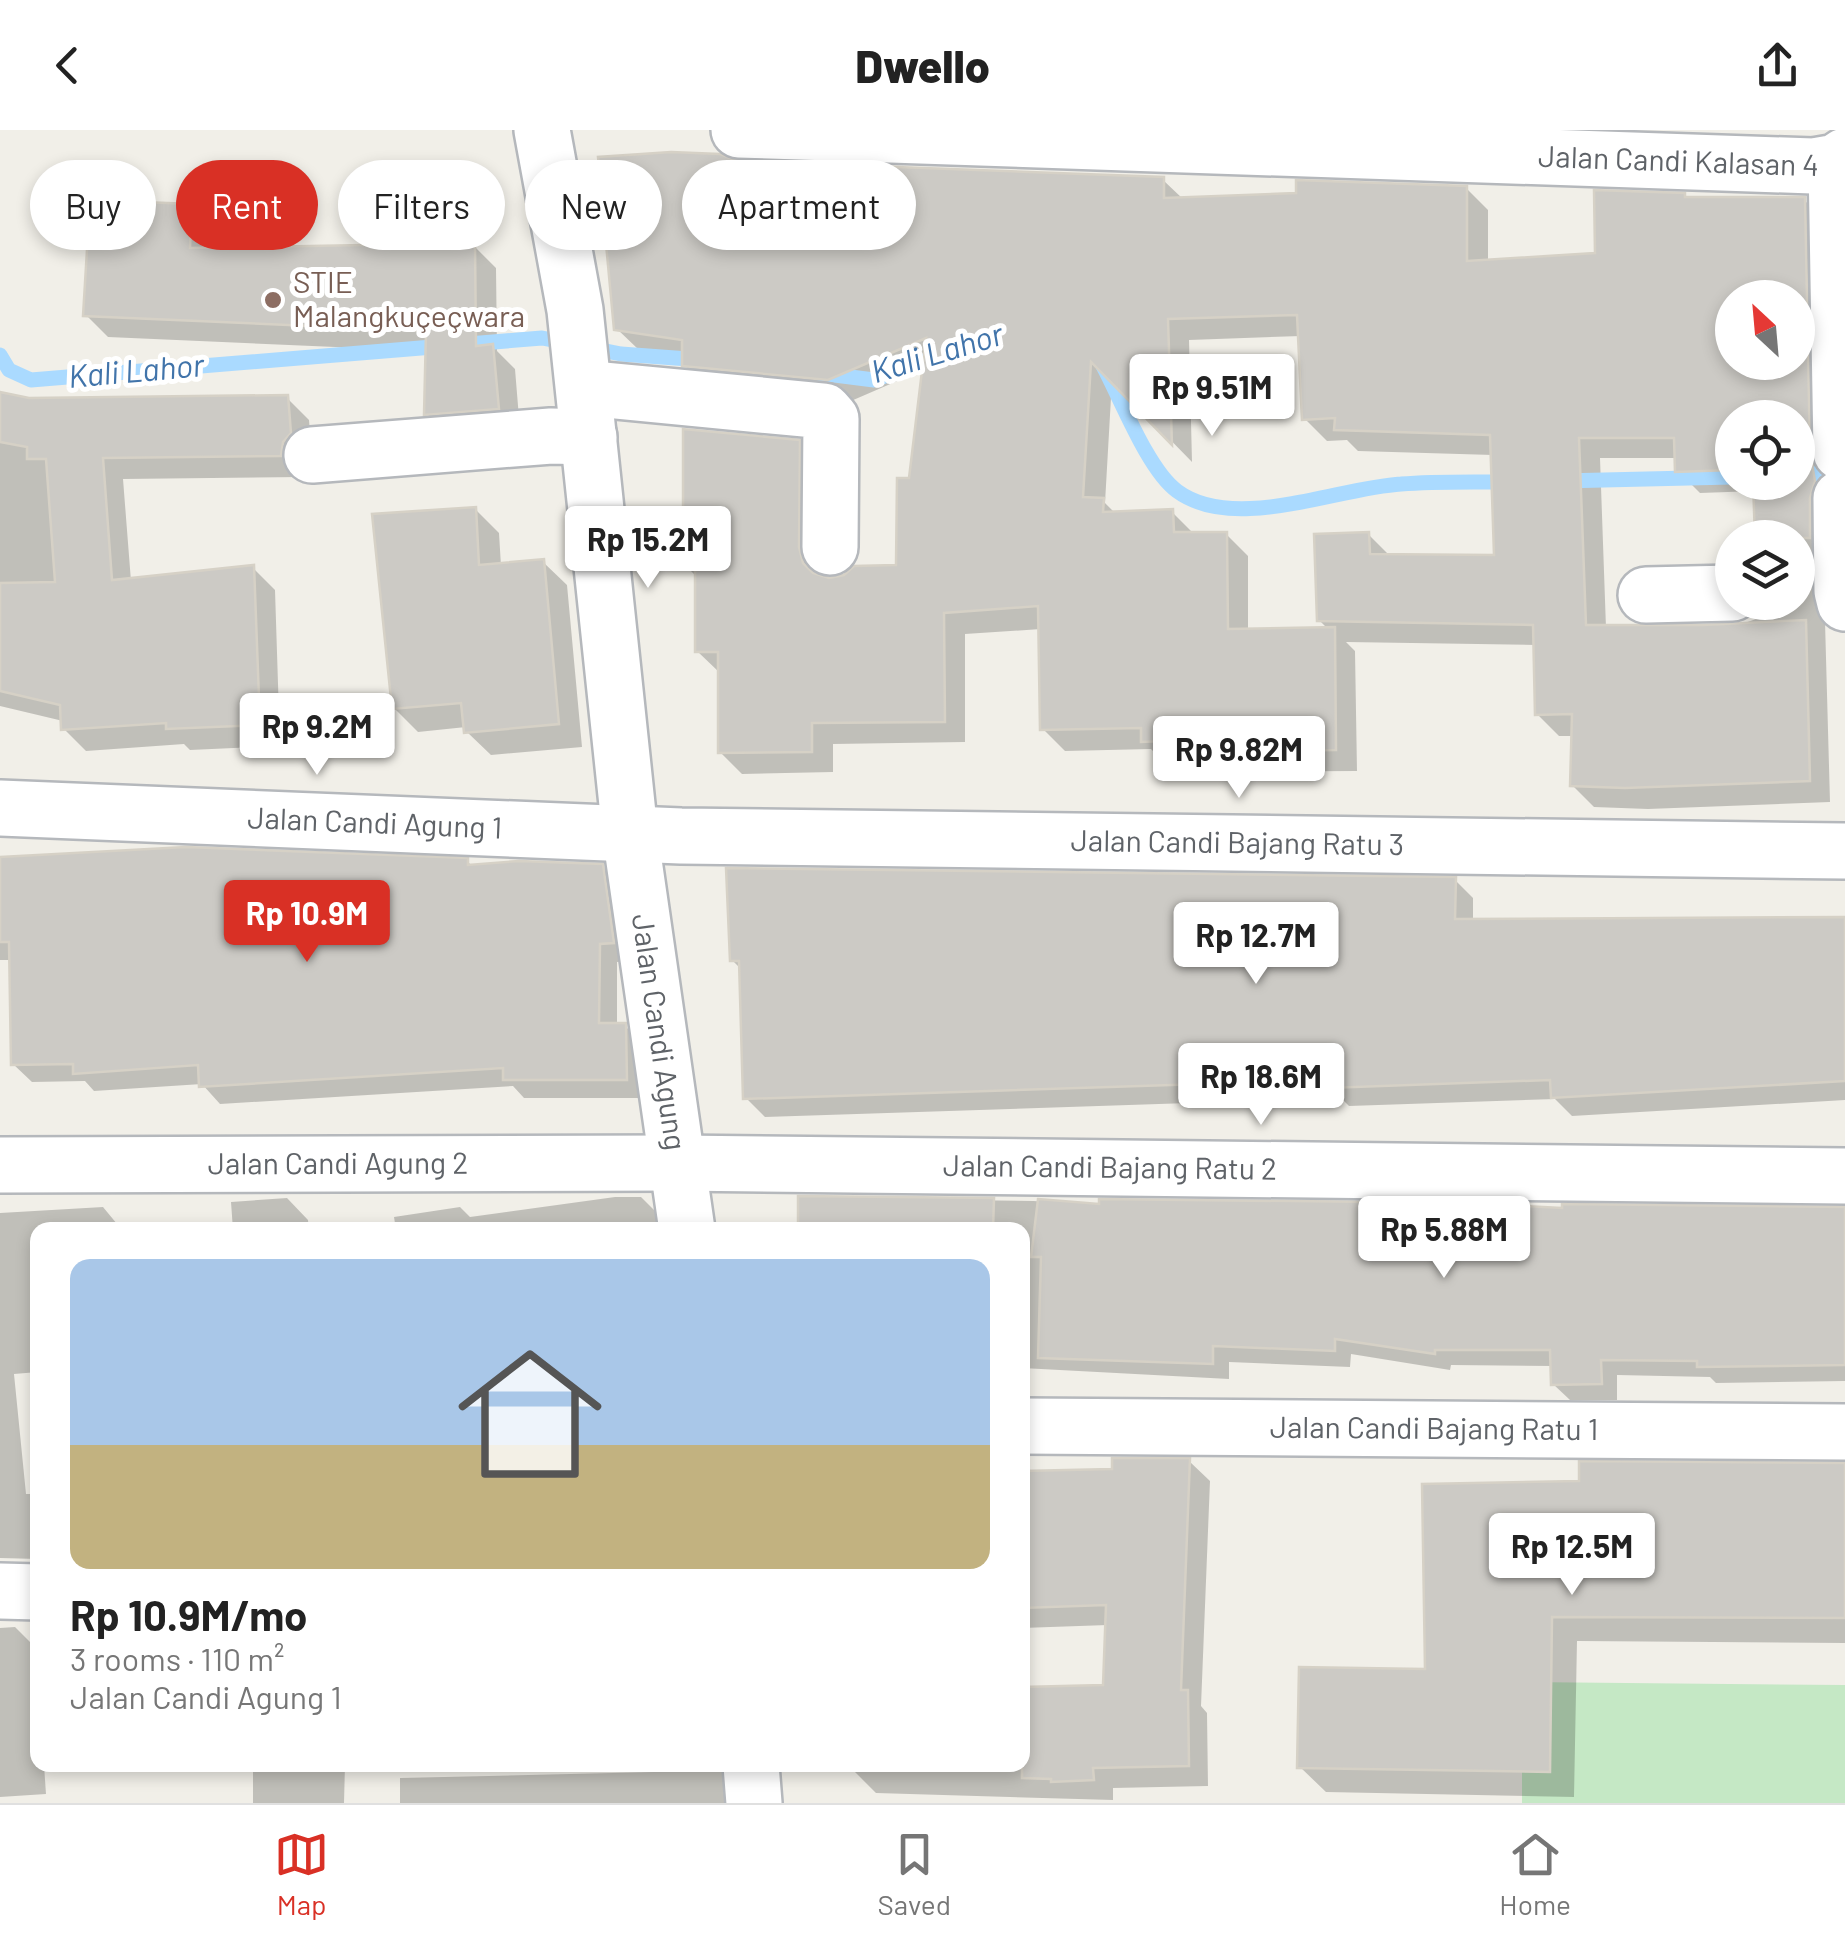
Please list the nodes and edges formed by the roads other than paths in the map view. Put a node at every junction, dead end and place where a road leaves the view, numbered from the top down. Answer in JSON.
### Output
{"nodes":[{"id":1,"x":542,"y":130,"type":"edge"},
{"id":2,"x":739,"y":130,"type":"edge"},
{"id":3,"x":1840,"y":159,"type":"edge"},
{"id":4,"x":582,"y":373,"type":"junction"},
{"id":5,"x":312,"y":454,"type":"dead end"},
{"id":6,"x":830,"y":547,"type":"dead end"},
{"id":7,"x":1715,"y":593,"type":"edge"},
{"id":8,"x":1646,"y":595,"type":"dead end"},
{"id":9,"x":1828,"y":595,"type":"edge"},
{"id":10,"x":0,"y":808,"type":"edge"},
{"id":11,"x":630,"y":833,"type":"junction"},
{"id":12,"x":1845,"y":851,"type":"edge"},
{"id":13,"x":675,"y":1163,"type":"junction"},
{"id":14,"x":0,"y":1166,"type":"edge"},
{"id":15,"x":1845,"y":1176,"type":"edge"},
{"id":16,"x":686,"y":1222,"type":"edge"},
{"id":17,"x":1030,"y":1426,"type":"edge"},
{"id":18,"x":1845,"y":1432,"type":"edge"},
{"id":19,"x":0,"y":1591,"type":"edge"},
{"id":20,"x":30,"y":1592,"type":"edge"},
{"id":21,"x":752,"y":1772,"type":"edge"},
{"id":22,"x":754,"y":1803,"type":"edge"}],
"edges":[{"from":1,"to":4,"type":"street","name":"Jalan Candi Agung"},
{"from":2,"to":3,"type":"street","name":"Jalan Candi Kalasan 4"},
{"from":3,"to":9,"type":"street"},
{"from":4,"to":5,"type":"street"},
{"from":4,"to":6,"type":"street"},
{"from":4,"to":11,"type":"street","name":"Jalan Candi Agung"},
{"from":7,"to":8,"type":"street"},
{"from":10,"to":11,"type":"street","name":"Jalan Candi Agung 1"},
{"from":11,"to":12,"type":"street","name":"Jalan Candi Bajang Ratu 3"},
{"from":11,"to":13,"type":"street","name":"Jalan Candi Agung"},
{"from":13,"to":14,"type":"street","name":"Jalan Candi Agung 2"},
{"from":13,"to":15,"type":"street","name":"Jalan Candi Bajang Ratu 2"},
{"from":13,"to":16,"type":"street","name":"Jalan Candi Agung"},
{"from":17,"to":18,"type":"street","name":"Jalan Candi Bajang Ratu 1"},
{"from":19,"to":20,"type":"street"},
{"from":21,"to":22,"type":"street"}]}
